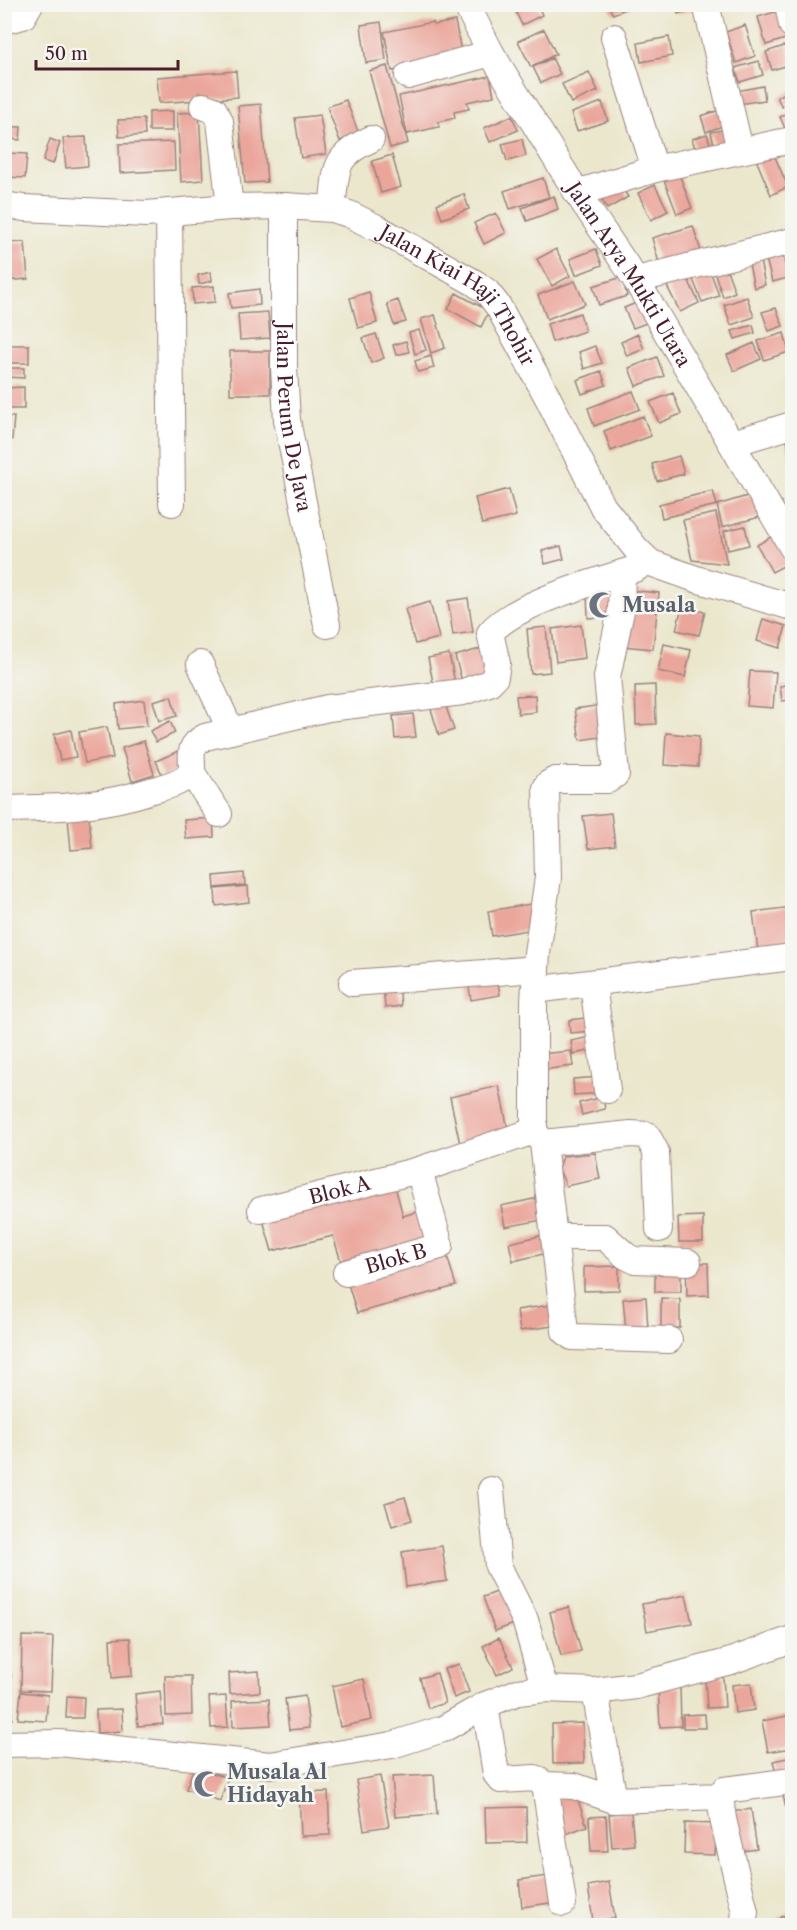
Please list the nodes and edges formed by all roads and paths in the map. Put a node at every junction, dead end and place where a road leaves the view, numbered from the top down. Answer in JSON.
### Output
{"nodes":[{"id":1,"x":30,"y":4,"type":"edge"},
{"id":2,"x":466,"y":4,"type":"edge"},
{"id":3,"x":706,"y":4,"type":"edge"},
{"id":4,"x":788,"y":4,"type":"edge"},
{"id":5,"x":4,"y":21,"type":"edge"},
{"id":6,"x":792,"y":25,"type":"edge"},
{"id":7,"x":614,"y":37,"type":"dead end"},
{"id":8,"x":491,"y":53,"type":"junction"},
{"id":9,"x":408,"y":76,"type":"dead end"},
{"id":10,"x":203,"y":106,"type":"dead end"},
{"id":11,"x":371,"y":139,"type":"dead end"},
{"id":12,"x":792,"y":140,"type":"edge"},
{"id":13,"x":740,"y":150,"type":"junction"},
{"id":14,"x":655,"y":169,"type":"junction"},
{"id":15,"x":577,"y":193,"type":"junction"},
{"id":16,"x":4,"y":205,"type":"edge"},
{"id":17,"x":284,"y":206,"type":"junction"},
{"id":18,"x":230,"y":207,"type":"junction"},
{"id":19,"x":332,"y":209,"type":"junction"},
{"id":20,"x":170,"y":212,"type":"junction"},
{"id":21,"x":792,"y":241,"type":"edge"},
{"id":22,"x":636,"y":280,"type":"junction"},
{"id":23,"x":792,"y":425,"type":"edge"},
{"id":24,"x":732,"y":443,"type":"junction"},
{"id":25,"x":172,"y":503,"type":"dead end"},
{"id":26,"x":792,"y":547,"type":"edge"},
{"id":27,"x":651,"y":563,"type":"junction"},
{"id":28,"x":622,"y":573,"type":"junction"},
{"id":29,"x":792,"y":608,"type":"edge"},
{"id":30,"x":327,"y":625,"type":"dead end"},
{"id":31,"x":200,"y":664,"type":"dead end"},
{"id":32,"x":231,"y":730,"type":"junction"},
{"id":33,"x":192,"y":773,"type":"junction"},
{"id":34,"x":4,"y":809,"type":"edge"},
{"id":35,"x":219,"y":814,"type":"dead end"},
{"id":36,"x":792,"y":957,"type":"edge"},
{"id":37,"x":536,"y":979,"type":"junction"},
{"id":38,"x":352,"y":982,"type":"dead end"},
{"id":39,"x":593,"y":984,"type":"junction"},
{"id":40,"x":607,"y":1090,"type":"dead end"},
{"id":41,"x":538,"y":1137,"type":"junction"},
{"id":42,"x":419,"y":1170,"type":"junction"},
{"id":43,"x":261,"y":1210,"type":"dead end"},
{"id":44,"x":659,"y":1229,"type":"dead end"},
{"id":45,"x":554,"y":1237,"type":"junction"},
{"id":46,"x":688,"y":1262,"type":"dead end"},
{"id":47,"x":346,"y":1273,"type":"dead end"},
{"id":48,"x":669,"y":1340,"type":"dead end"},
{"id":49,"x":491,"y":1490,"type":"dead end"},
{"id":50,"x":792,"y":1639,"type":"edge"},
{"id":51,"x":545,"y":1689,"type":"junction"},
{"id":52,"x":595,"y":1691,"type":"junction"},
{"id":53,"x":485,"y":1705,"type":"junction"},
{"id":54,"x":4,"y":1744,"type":"edge"},
{"id":55,"x":792,"y":1781,"type":"edge"},
{"id":56,"x":545,"y":1785,"type":"junction"},
{"id":57,"x":720,"y":1796,"type":"junction"},
{"id":58,"x":614,"y":1800,"type":"junction"},
{"id":59,"x":563,"y":1903,"type":"dead end"},
{"id":60,"x":743,"y":1926,"type":"edge"}],
"edges":[{"from":1,"to":5,"type":"street"},
{"from":2,"to":8,"type":"street","name":"Jalan Arya Mukti Utara"},
{"from":3,"to":13,"type":"street"},
{"from":4,"to":6,"type":"street"},
{"from":7,"to":14,"type":"street"},
{"from":8,"to":9,"type":"street"},
{"from":8,"to":15,"type":"street","name":"Jalan Arya Mukti Utara"},
{"from":10,"to":18,"type":"street"},
{"from":11,"to":19,"type":"street"},
{"from":12,"to":13,"type":"street"},
{"from":13,"to":14,"type":"street"},
{"from":14,"to":15,"type":"street"},
{"from":15,"to":22,"type":"street","name":"Jalan Arya Mukti Utara"},
{"from":16,"to":20,"type":"street","name":"Jalan Kiai Haji Thohir"},
{"from":17,"to":18,"type":"street","name":"Jalan Kiai Haji Thohir"},
{"from":17,"to":19,"type":"street","name":"Jalan Kiai Haji Thohir"},
{"from":17,"to":30,"type":"street","name":"Jalan Perum De Java"},
{"from":18,"to":20,"type":"street","name":"Jalan Kiai Haji Thohir"},
{"from":19,"to":27,"type":"street","name":"Jalan Kiai Haji Thohir"},
{"from":20,"to":25,"type":"street"},
{"from":21,"to":22,"type":"street"},
{"from":22,"to":24,"type":"street","name":"Jalan Arya Mukti Utara"},
{"from":23,"to":24,"type":"street"},
{"from":24,"to":26,"type":"street","name":"Jalan Arya Mukti Utara"},
{"from":27,"to":28,"type":"street"},
{"from":27,"to":29,"type":"street","name":"Jalan Kiai Haji Thohir"},
{"from":28,"to":32,"type":"street"},
{"from":28,"to":37,"type":"street"},
{"from":31,"to":32,"type":"street"},
{"from":32,"to":33,"type":"street"},
{"from":33,"to":34,"type":"street"},
{"from":33,"to":35,"type":"street"},
{"from":36,"to":39,"type":"street"},
{"from":37,"to":38,"type":"street"},
{"from":37,"to":39,"type":"street"},
{"from":37,"to":41,"type":"street"},
{"from":39,"to":40,"type":"street"},
{"from":41,"to":42,"type":"street","name":"Blok A"},
{"from":41,"to":44,"type":"street","name":"Blok A"},
{"from":41,"to":45,"type":"street"},
{"from":42,"to":43,"type":"street","name":"Blok A"},
{"from":42,"to":47,"type":"street","name":"Blok B"},
{"from":45,"to":46,"type":"street"},
{"from":45,"to":48,"type":"street"},
{"from":49,"to":51,"type":"street"},
{"from":50,"to":52,"type":"street"},
{"from":51,"to":52,"type":"street"},
{"from":51,"to":53,"type":"street"},
{"from":52,"to":58,"type":"street"},
{"from":53,"to":54,"type":"street"},
{"from":53,"to":56,"type":"street"},
{"from":55,"to":57,"type":"street"},
{"from":56,"to":58,"type":"street"},
{"from":56,"to":59,"type":"street"},
{"from":57,"to":58,"type":"street"},
{"from":57,"to":60,"type":"street"}]}
